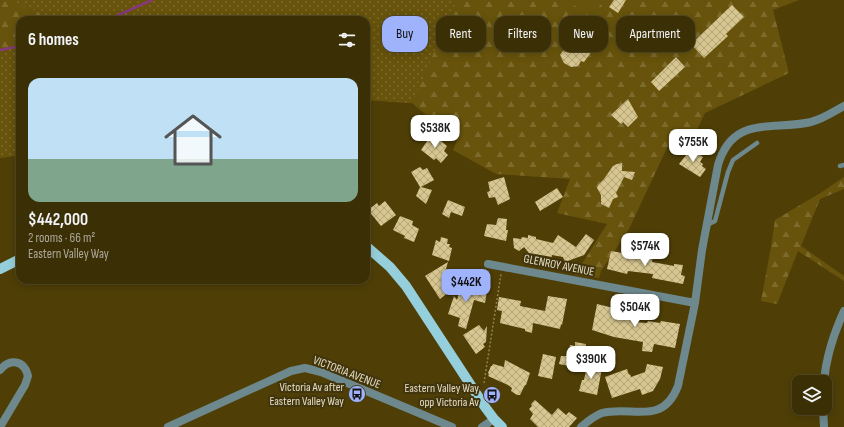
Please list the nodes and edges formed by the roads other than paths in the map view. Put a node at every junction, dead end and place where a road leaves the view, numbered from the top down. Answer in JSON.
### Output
{"nodes":[{"id":1,"x":844,"y":106,"type":"edge"},
{"id":2,"x":757,"y":143,"type":"dead end"},
{"id":3,"x":707,"y":225,"type":"junction"},
{"id":4,"x":370,"y":249,"type":"edge"},
{"id":5,"x":16,"y":261,"type":"edge"},
{"id":6,"x":488,"y":264,"type":"dead end"},
{"id":7,"x":0,"y":269,"type":"edge"},
{"id":8,"x":695,"y":303,"type":"junction"},
{"id":9,"x":844,"y":311,"type":"edge"},
{"id":10,"x":0,"y":370,"type":"edge"},
{"id":11,"x":825,"y":375,"type":"edge"},
{"id":12,"x":823,"y":415,"type":"edge"},
{"id":13,"x":494,"y":419,"type":"junction"},
{"id":14,"x":0,"y":427,"type":"edge"},
{"id":15,"x":168,"y":427,"type":"edge"},
{"id":16,"x":452,"y":427,"type":"edge"},
{"id":17,"x":482,"y":427,"type":"edge"},
{"id":18,"x":502,"y":427,"type":"edge"},
{"id":19,"x":581,"y":427,"type":"edge"},
{"id":20,"x":824,"y":427,"type":"edge"}],
"edges":[{"from":1,"to":3,"type":"street"},
{"from":2,"to":3,"type":"lane"},
{"from":3,"to":8,"type":"street"},
{"from":4,"to":13,"type":"main road"},
{"from":5,"to":7,"type":"main road"},
{"from":6,"to":8,"type":"street","name":"GLENROY AVENUE"},
{"from":8,"to":19,"type":"street"},
{"from":9,"to":11,"type":"street"},
{"from":10,"to":14,"type":"street"},
{"from":12,"to":20,"type":"street"},
{"from":13,"to":17,"type":"street"},
{"from":13,"to":18,"type":"main road"},
{"from":15,"to":16,"type":"street","name":"VICTORIA AVENUE"}]}
